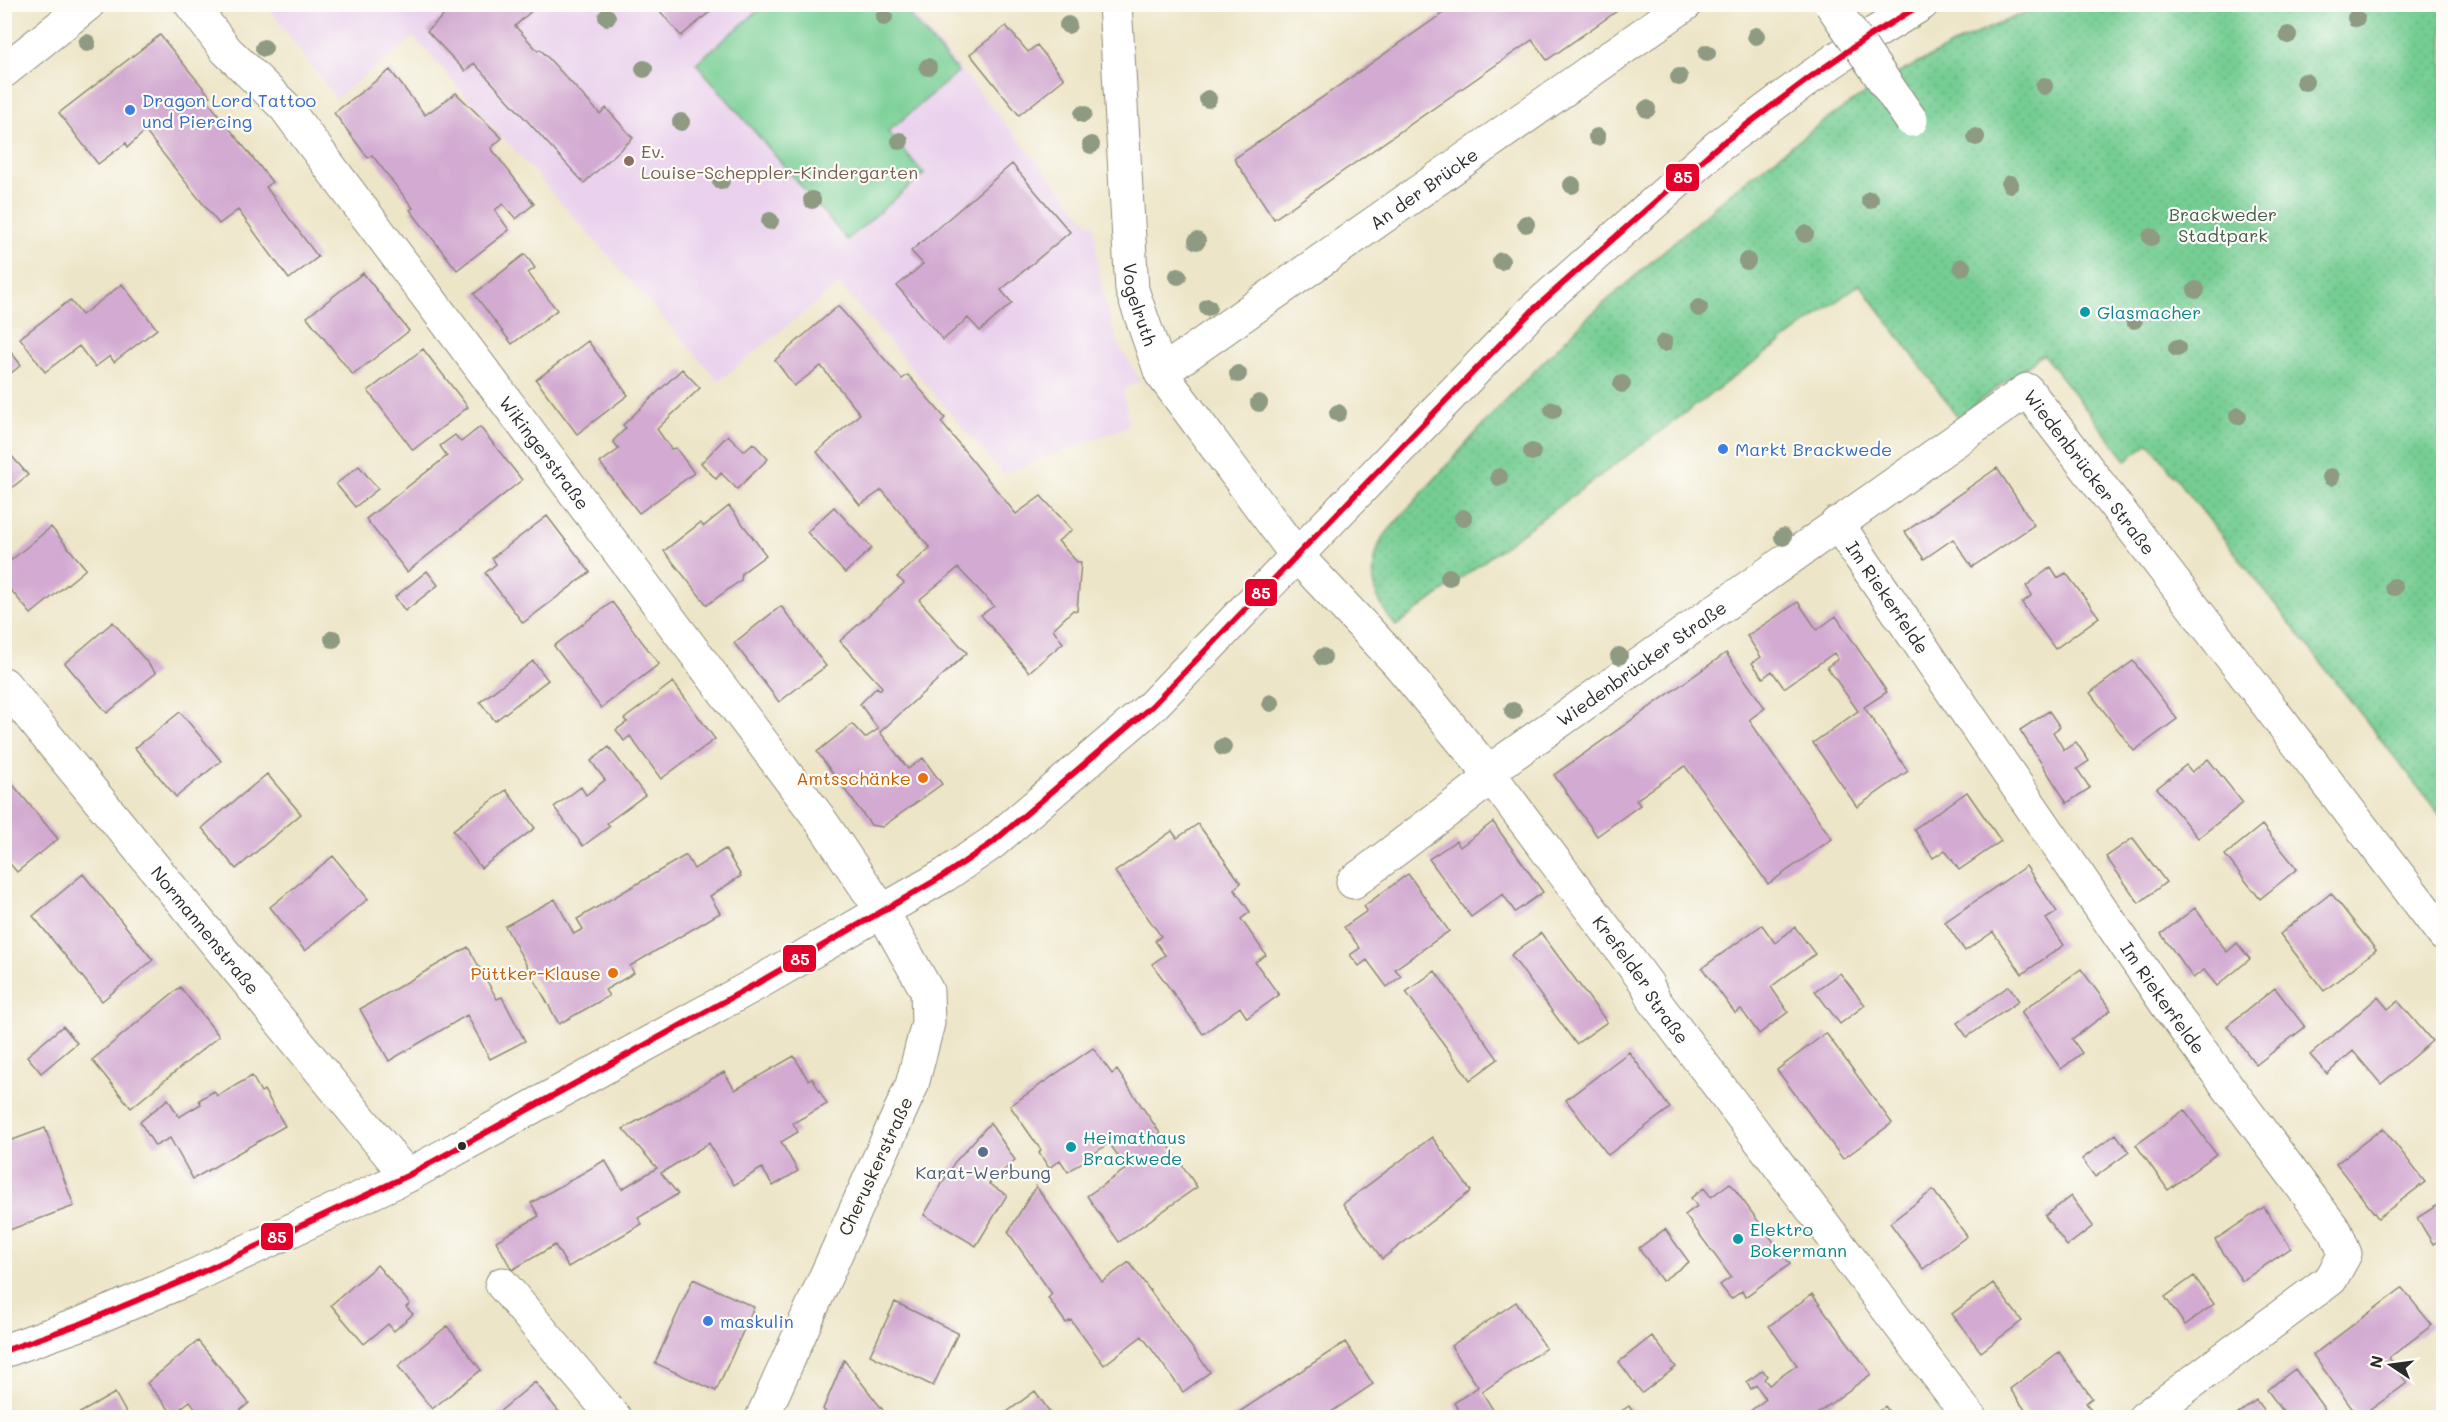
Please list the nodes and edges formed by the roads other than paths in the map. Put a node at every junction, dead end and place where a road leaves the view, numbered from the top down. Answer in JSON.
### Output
{"nodes":[{"id":1,"x":88,"y":4,"type":"edge"},
{"id":2,"x":190,"y":4,"type":"edge"},
{"id":3,"x":1115,"y":4,"type":"edge"},
{"id":4,"x":1686,"y":4,"type":"edge"},
{"id":5,"x":1831,"y":4,"type":"edge"},
{"id":6,"x":1922,"y":4,"type":"edge"},
{"id":7,"x":4,"y":71,"type":"edge"},
{"id":8,"x":1911,"y":120,"type":"dead end"},
{"id":9,"x":1161,"y":373,"type":"junction"},
{"id":10,"x":1837,"y":523,"type":"junction"},
{"id":11,"x":1297,"y":556,"type":"junction"},
{"id":12,"x":4,"y":684,"type":"edge"},
{"id":13,"x":1490,"y":775,"type":"junction"},
{"id":14,"x":1353,"y":882,"type":"dead end"},
{"id":15,"x":882,"y":911,"type":"junction"},
{"id":16,"x":2444,"y":934,"type":"edge"},
{"id":17,"x":407,"y":1176,"type":"junction"},
{"id":18,"x":502,"y":1284,"type":"dead end"},
{"id":19,"x":4,"y":1351,"type":"edge"},
{"id":20,"x":615,"y":1418,"type":"edge"},
{"id":21,"x":762,"y":1418,"type":"edge"},
{"id":22,"x":1970,"y":1418,"type":"edge"},
{"id":23,"x":2144,"y":1418,"type":"edge"}],
"edges":[{"from":1,"to":7,"type":"street"},
{"from":2,"to":15,"type":"street","name":"Wikingerstraße"},
{"from":3,"to":9,"type":"street","name":"Vogelruth"},
{"from":4,"to":9,"type":"street","name":"An der Brücke"},
{"from":5,"to":8,"type":"street","bridge":true},
{"from":6,"to":11,"type":"street"},
{"from":9,"to":11,"type":"street","name":"Vogelruth"},
{"from":10,"to":13,"type":"street","name":"Wiedenbrücker Straße"},
{"from":10,"to":16,"type":"street","name":"Wiedenbrücker Straße"},
{"from":10,"to":23,"type":"street","name":"Im Riekerfelde"},
{"from":11,"to":13,"type":"street","name":"Krefelder Straße"},
{"from":11,"to":15,"type":"street"},
{"from":12,"to":17,"type":"street","name":"Normannenstraße"},
{"from":13,"to":14,"type":"street","name":"Wiedenbrücker Straße"},
{"from":13,"to":22,"type":"street","name":"Krefelder Straße"},
{"from":15,"to":17,"type":"street"},
{"from":15,"to":21,"type":"street","name":"Cheruskerstraße"},
{"from":17,"to":19,"type":"street"},
{"from":18,"to":20,"type":"street"}]}
